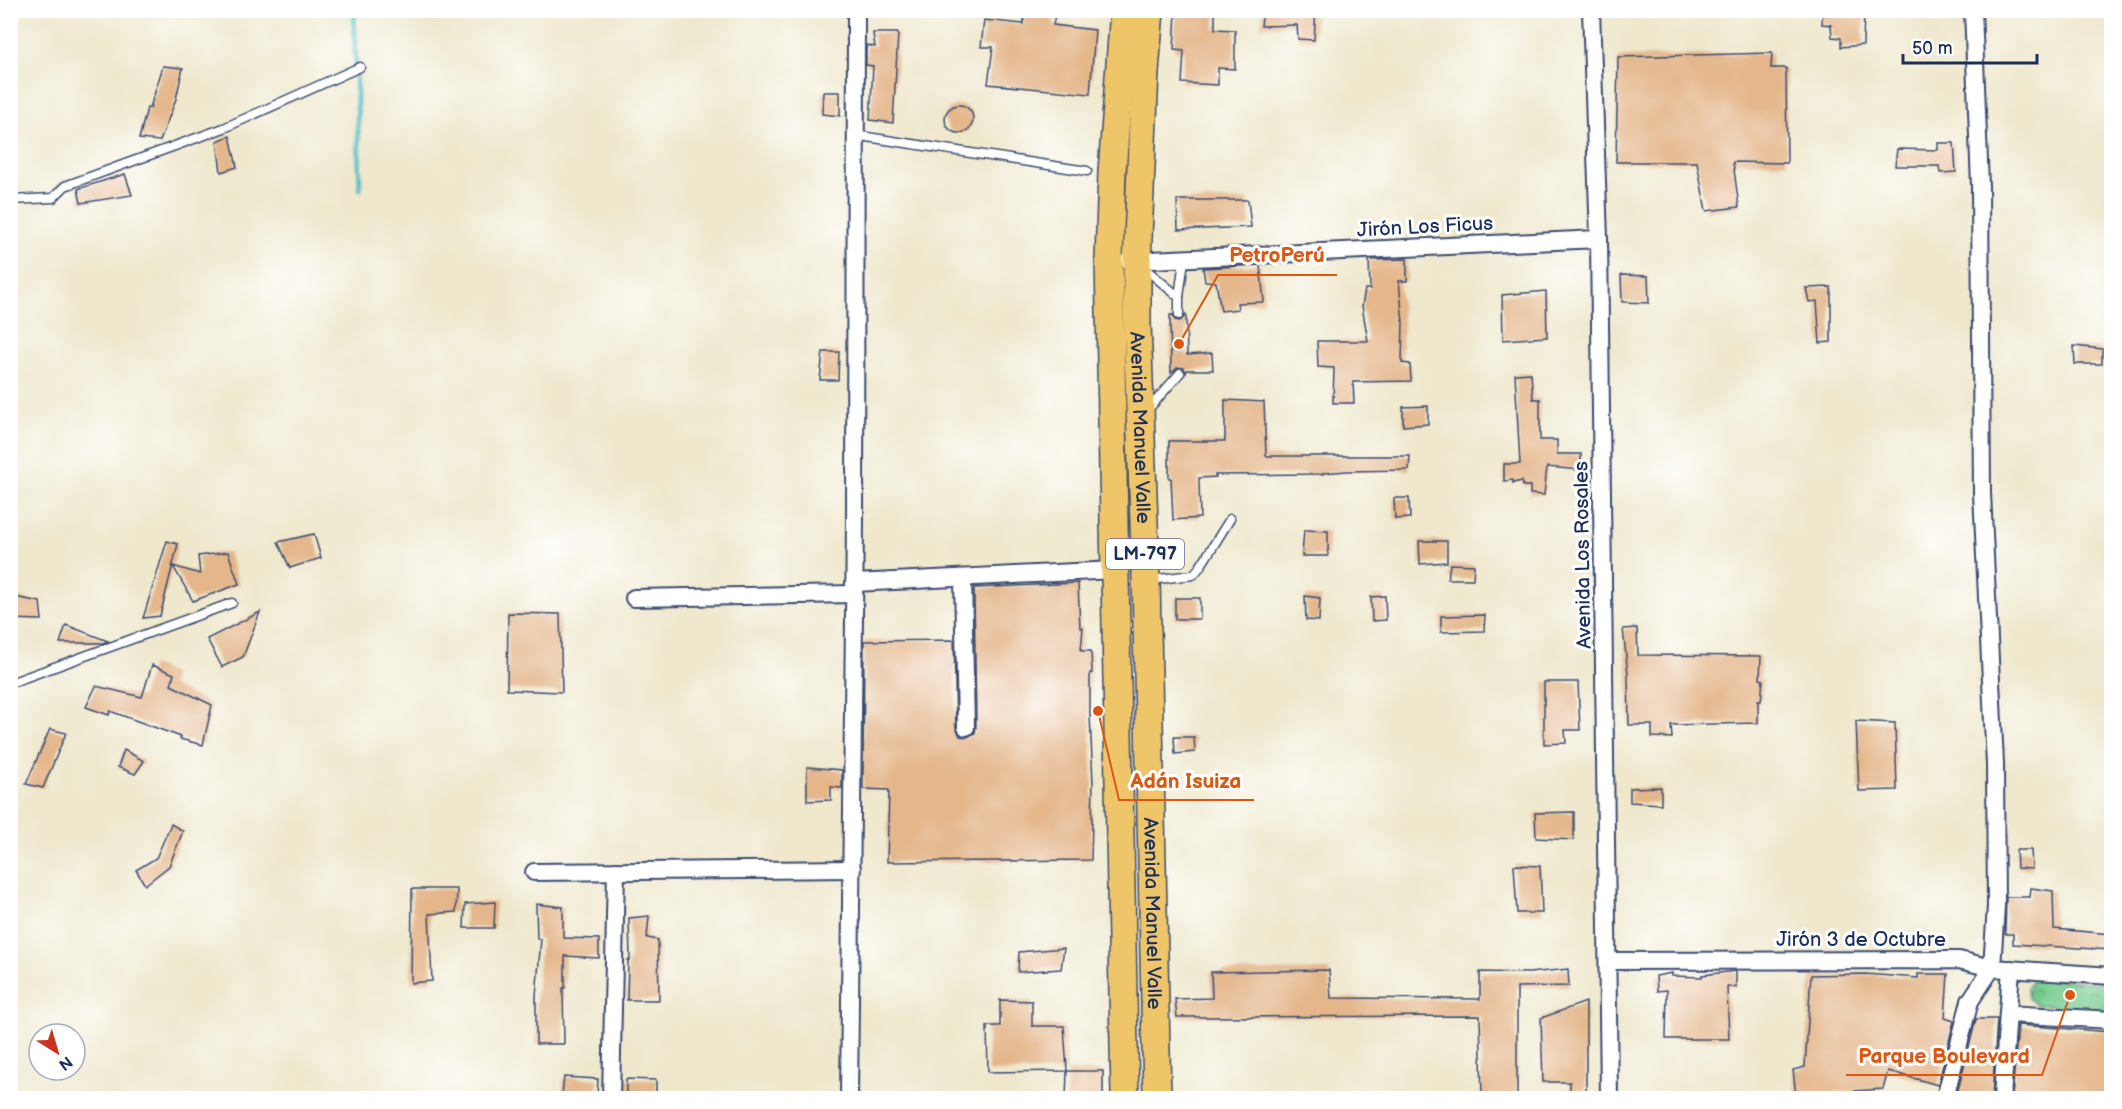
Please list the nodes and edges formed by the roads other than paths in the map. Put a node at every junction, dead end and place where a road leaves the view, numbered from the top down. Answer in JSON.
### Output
{"nodes":[{"id":1,"x":856,"y":10,"type":"edge"},
{"id":2,"x":1124,"y":10,"type":"edge"},
{"id":3,"x":1150,"y":10,"type":"edge"},
{"id":4,"x":1591,"y":10,"type":"edge"},
{"id":5,"x":1973,"y":10,"type":"edge"},
{"id":6,"x":360,"y":67,"type":"dead end"},
{"id":7,"x":854,"y":135,"type":"junction"},
{"id":8,"x":1087,"y":171,"type":"dead end"},
{"id":9,"x":10,"y":200,"type":"edge"},
{"id":10,"x":1599,"y":239,"type":"junction"},
{"id":11,"x":1109,"y":260,"type":"junction"},
{"id":12,"x":1184,"y":260,"type":"junction"},
{"id":13,"x":1137,"y":262,"type":"junction"},
{"id":14,"x":1179,"y":297,"type":"junction"},
{"id":15,"x":1179,"y":315,"type":"dead end"},
{"id":16,"x":1180,"y":373,"type":"dead end"},
{"id":17,"x":1141,"y":418,"type":"junction"},
{"id":18,"x":1230,"y":519,"type":"dead end"},
{"id":19,"x":1115,"y":570,"type":"junction"},
{"id":20,"x":963,"y":578,"type":"junction"},
{"id":21,"x":1146,"y":580,"type":"junction"},
{"id":22,"x":854,"y":589,"type":"junction"},
{"id":23,"x":634,"y":598,"type":"dead end"},
{"id":24,"x":232,"y":603,"type":"dead end"},
{"id":25,"x":10,"y":683,"type":"edge"},
{"id":26,"x":966,"y":727,"type":"dead end"},
{"id":27,"x":852,"y":869,"type":"junction"},
{"id":28,"x":616,"y":871,"type":"junction"},
{"id":29,"x":534,"y":872,"type":"dead end"},
{"id":30,"x":1608,"y":961,"type":"junction"},
{"id":31,"x":1992,"y":968,"type":"junction"},
{"id":32,"x":2011,"y":969,"type":"junction"},
{"id":33,"x":2112,"y":976,"type":"edge"},
{"id":34,"x":2008,"y":1014,"type":"junction"},
{"id":35,"x":2112,"y":1020,"type":"edge"},
{"id":36,"x":611,"y":1098,"type":"edge"},
{"id":37,"x":849,"y":1098,"type":"edge"},
{"id":38,"x":1125,"y":1098,"type":"edge"},
{"id":39,"x":1156,"y":1098,"type":"edge"},
{"id":40,"x":1609,"y":1098,"type":"edge"},
{"id":41,"x":1945,"y":1098,"type":"edge"},
{"id":42,"x":2002,"y":1098,"type":"edge"}],
"edges":[{"from":1,"to":7,"type":"street"},
{"from":2,"to":11,"type":"main road","name":"Avenida Manuel Valle","number":"LM-797"},
{"from":3,"to":13,"type":"main road","name":"Avenida Manuel Valle","number":"LM-797"},
{"from":4,"to":10,"type":"street","name":"Avenida Los Rosales"},
{"from":5,"to":31,"type":"street"},
{"from":6,"to":9,"type":"lane"},
{"from":7,"to":8,"type":"lane"},
{"from":7,"to":22,"type":"street"},
{"from":10,"to":12,"type":"street","name":"Jirón Los Ficus"},
{"from":10,"to":30,"type":"street","name":"Avenida Los Rosales"},
{"from":11,"to":13,"type":"street","name":"Jirón Los Ficus"},
{"from":11,"to":19,"type":"main road","name":"Avenida Manuel Valle","number":"LM-797"},
{"from":12,"to":13,"type":"street","name":"Jirón Los Ficus"},
{"from":12,"to":14,"type":"lane"},
{"from":13,"to":14,"type":"lane"},
{"from":13,"to":17,"type":"main road","name":"Avenida Manuel Valle","number":"LM-797"},
{"from":14,"to":15,"type":"lane"},
{"from":16,"to":17,"type":"lane"},
{"from":17,"to":21,"type":"main road","name":"Avenida Manuel Valle","number":"LM-797"},
{"from":18,"to":21,"type":"lane"},
{"from":19,"to":20,"type":"street"},
{"from":19,"to":38,"type":"main road","name":"Avenida Manuel Valle","number":"LM-797"},
{"from":20,"to":22,"type":"street"},
{"from":20,"to":26,"type":"street"},
{"from":21,"to":39,"type":"main road","name":"Avenida Manuel Valle","number":"LM-797"},
{"from":22,"to":23,"type":"street"},
{"from":22,"to":27,"type":"street"},
{"from":24,"to":25,"type":"lane"},
{"from":27,"to":28,"type":"street"},
{"from":27,"to":37,"type":"street"},
{"from":28,"to":29,"type":"street"},
{"from":28,"to":36,"type":"street"},
{"from":30,"to":31,"type":"street","name":"Jirón 3 de Octubre"},
{"from":30,"to":40,"type":"street","name":"Avenida Los Rosales"},
{"from":31,"to":32,"type":"street","name":"Jirón 3 de Octubre"},
{"from":31,"to":41,"type":"street"},
{"from":32,"to":33,"type":"street","name":"Jirón 3 de Octubre"},
{"from":32,"to":34,"type":"street"},
{"from":34,"to":35,"type":"street"},
{"from":34,"to":42,"type":"street"}]}
